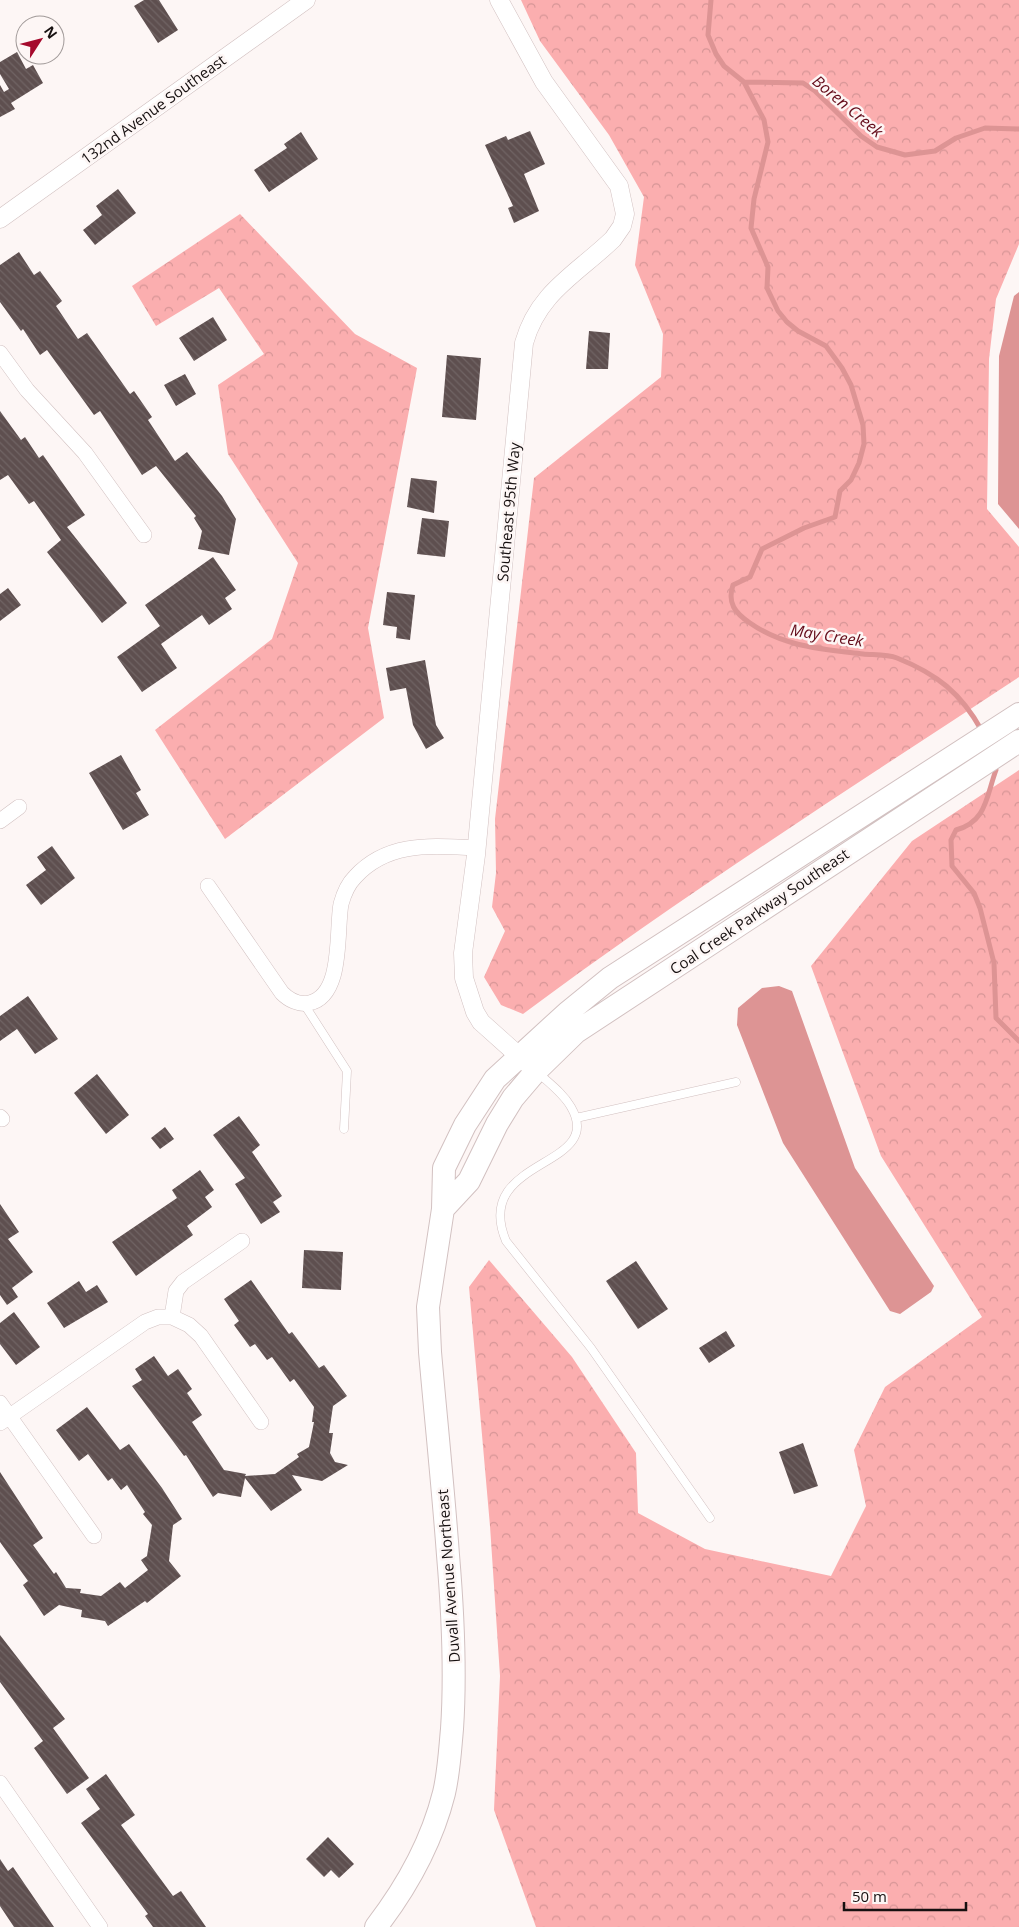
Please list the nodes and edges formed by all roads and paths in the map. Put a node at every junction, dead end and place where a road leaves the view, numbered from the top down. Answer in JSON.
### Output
{"nodes":[{"id":1,"x":306,"y":0,"type":"edge"},
{"id":2,"x":499,"y":0,"type":"edge"},
{"id":3,"x":0,"y":219,"type":"edge"},
{"id":4,"x":0,"y":353,"type":"edge"},
{"id":5,"x":144,"y":535,"type":"dead end"},
{"id":6,"x":1019,"y":714,"type":"edge"},
{"id":7,"x":1019,"y":741,"type":"edge"},
{"id":8,"x":19,"y":807,"type":"dead end"},
{"id":9,"x":0,"y":821,"type":"edge"},
{"id":10,"x":476,"y":848,"type":"junction"},
{"id":11,"x":208,"y":886,"type":"dead end"},
{"id":12,"x":304,"y":1004,"type":"junction"},
{"id":13,"x":519,"y":1056,"type":"junction"},
{"id":14,"x":536,"y":1071,"type":"junction"},
{"id":15,"x":736,"y":1082,"type":"dead end"},
{"id":16,"x":576,"y":1118,"type":"junction"},
{"id":17,"x":344,"y":1129,"type":"dead end"},
{"id":18,"x":443,"y":1209,"type":"junction"},
{"id":19,"x":242,"y":1241,"type":"dead end"},
{"id":20,"x":172,"y":1317,"type":"junction"},
{"id":21,"x":0,"y":1403,"type":"edge"},
{"id":22,"x":5,"y":1420,"type":"edge"},
{"id":23,"x":261,"y":1422,"type":"dead end"},
{"id":24,"x":710,"y":1518,"type":"dead end"},
{"id":25,"x":94,"y":1536,"type":"dead end"},
{"id":26,"x":0,"y":1783,"type":"edge"},
{"id":27,"x":100,"y":1927,"type":"edge"},
{"id":28,"x":376,"y":1927,"type":"edge"}],
"edges":[{"from":1,"to":3,"type":"street","name":"132nd Avenue Southeast"},
{"from":2,"to":10,"type":"street","name":"Southeast 95th Way"},
{"from":4,"to":5,"type":"street"},
{"from":6,"to":13,"type":"main road","name":"Coal Creek Parkway Southeast"},
{"from":7,"to":14,"type":"main road","name":"Coal Creek Parkway Southeast"},
{"from":8,"to":9,"type":"street"},
{"from":10,"to":12,"type":"street"},
{"from":10,"to":13,"type":"street","name":"Southeast 95th Way"},
{"from":11,"to":12,"type":"street"},
{"from":12,"to":17,"type":"lane"},
{"from":13,"to":14,"type":"street","name":"Southeast 95th Way"},
{"from":13,"to":18,"type":"main road","name":"Duvall Avenue Northeast"},
{"from":14,"to":16,"type":"lane"},
{"from":14,"to":18,"type":"main road","name":"Coal Creek Parkway Southeast"},
{"from":15,"to":16,"type":"lane"},
{"from":16,"to":24,"type":"lane"},
{"from":18,"to":28,"type":"main road","name":"Duvall Avenue Northeast"},
{"from":19,"to":20,"type":"street"},
{"from":20,"to":22,"type":"street"},
{"from":20,"to":23,"type":"street"},
{"from":21,"to":22,"type":"street"},
{"from":22,"to":25,"type":"street"},
{"from":26,"to":27,"type":"street"}]}
